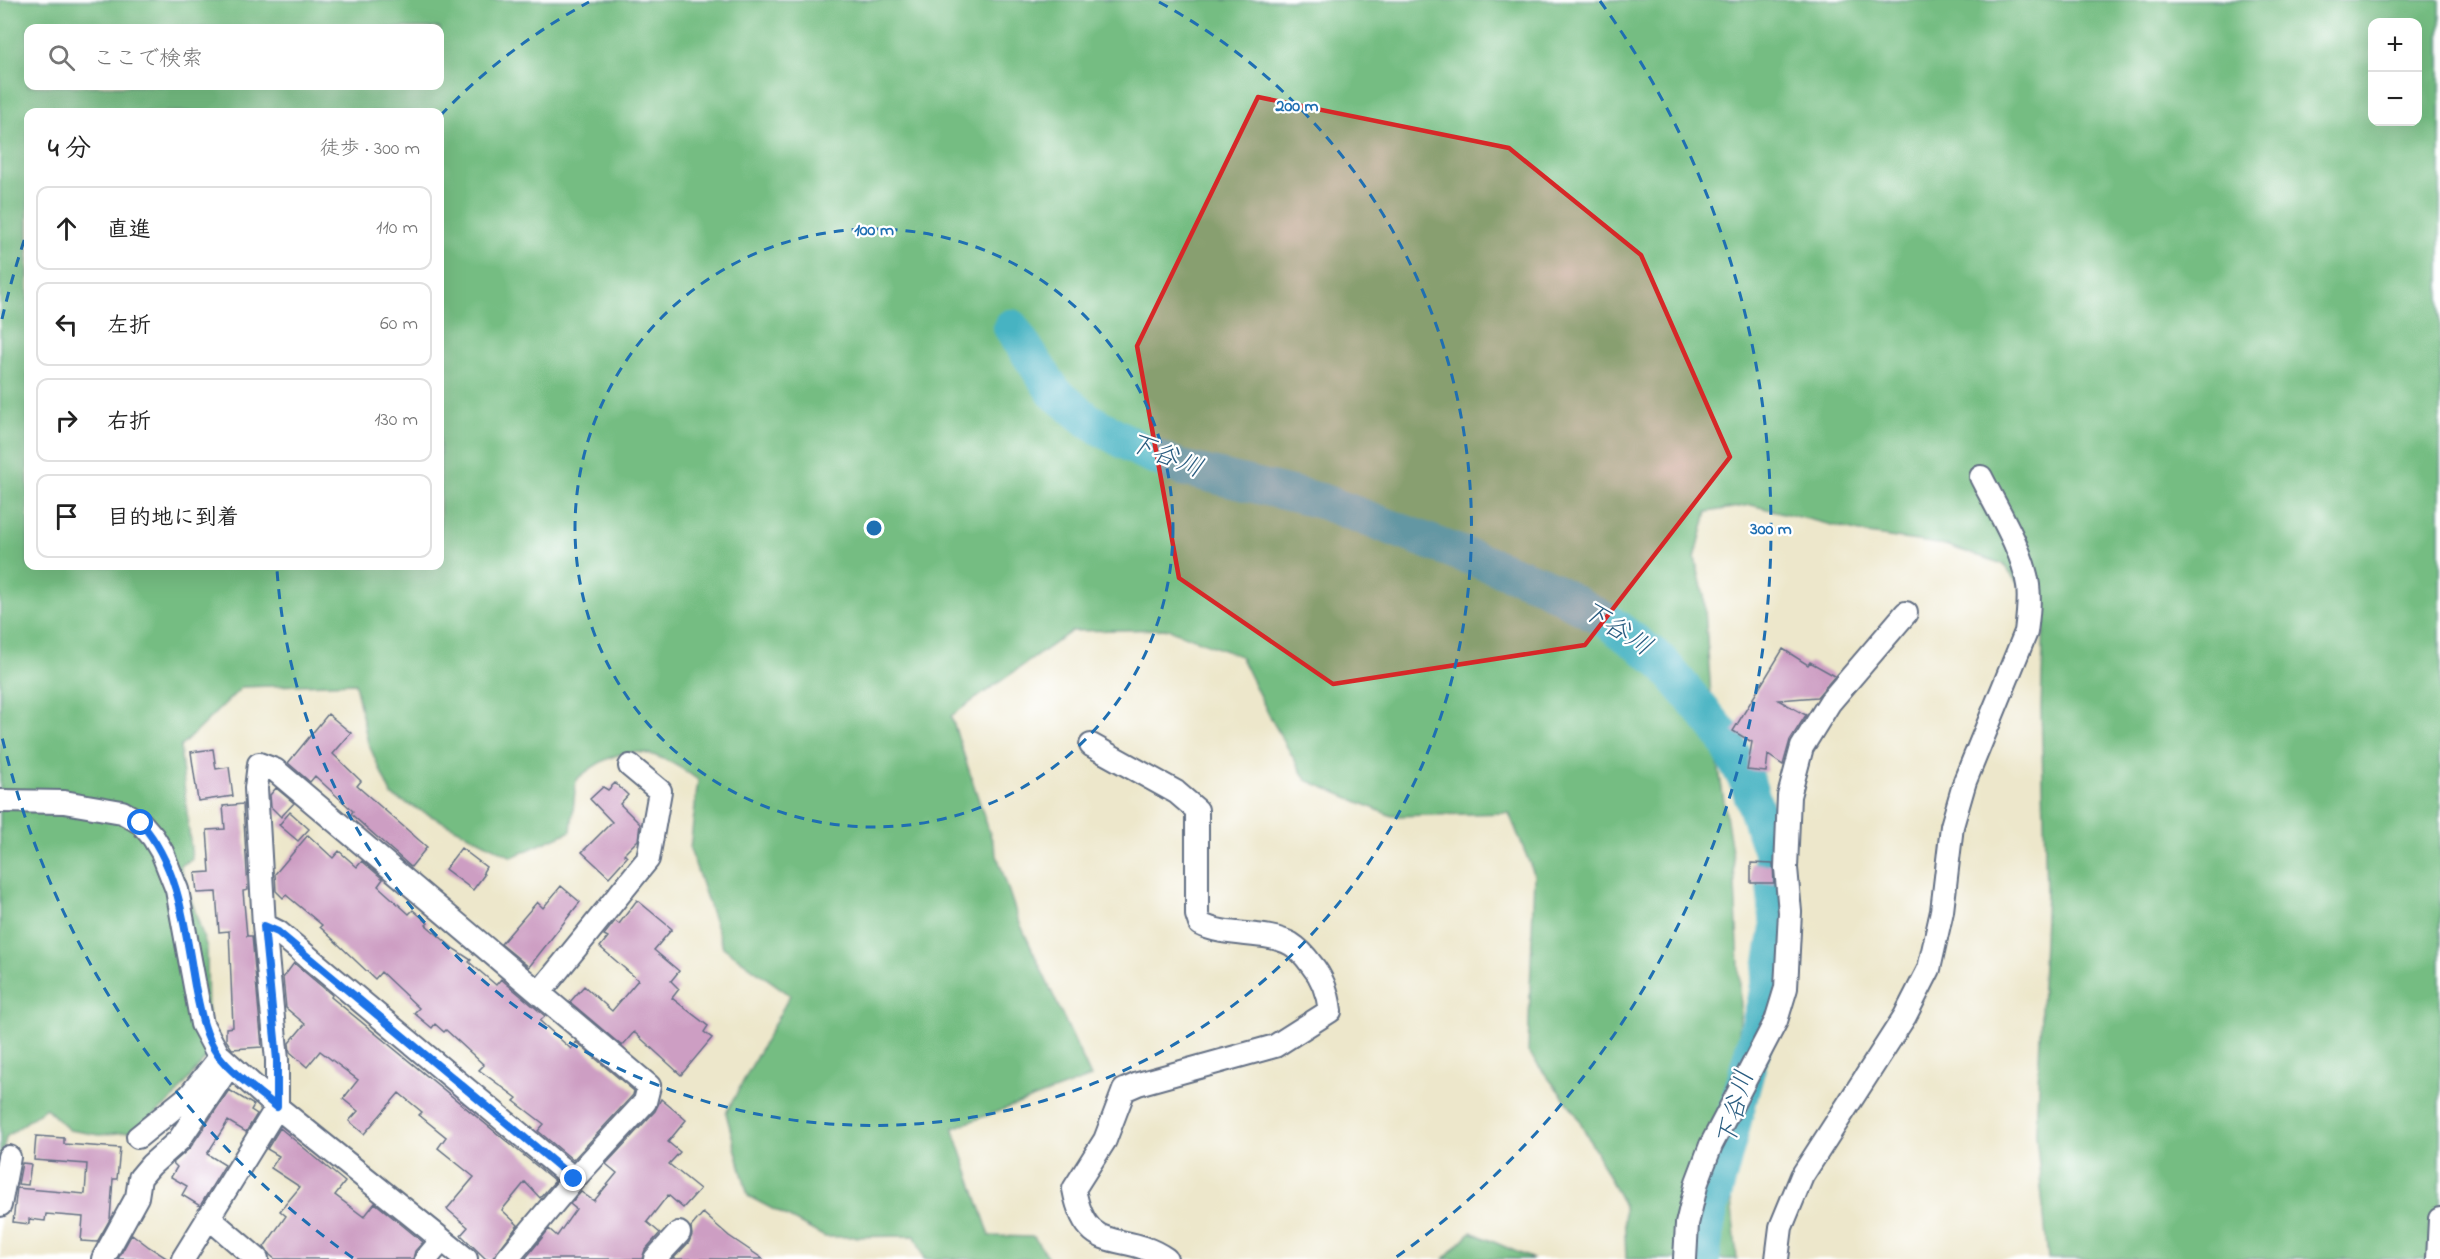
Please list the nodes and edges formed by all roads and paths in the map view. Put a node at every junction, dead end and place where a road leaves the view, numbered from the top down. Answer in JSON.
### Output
{"nodes":[{"id":1,"x":1981,"y":477,"type":"dead end"},
{"id":2,"x":1906,"y":613,"type":"dead end"},
{"id":3,"x":1091,"y":745,"type":"dead end"},
{"id":4,"x":630,"y":766,"type":"dead end"},
{"id":5,"x":0,"y":801,"type":"edge"},
{"id":6,"x":264,"y":926,"type":"junction"},
{"id":7,"x":540,"y":992,"type":"junction"},
{"id":8,"x":225,"y":1062,"type":"junction"},
{"id":9,"x":277,"y":1107,"type":"junction"},
{"id":10,"x":138,"y":1137,"type":"dead end"},
{"id":11,"x":9,"y":1157,"type":"dead end"},
{"id":12,"x":574,"y":1179,"type":"junction"},
{"id":13,"x":0,"y":1205,"type":"edge"},
{"id":14,"x":208,"y":1217,"type":"junction"},
{"id":15,"x":2440,"y":1219,"type":"edge"},
{"id":16,"x":679,"y":1233,"type":"dead end"},
{"id":17,"x":442,"y":1240,"type":"junction"},
{"id":18,"x":103,"y":1259,"type":"edge"},
{"id":19,"x":183,"y":1259,"type":"edge"},
{"id":20,"x":257,"y":1259,"type":"edge"},
{"id":21,"x":426,"y":1259,"type":"edge"},
{"id":22,"x":466,"y":1259,"type":"edge"},
{"id":23,"x":507,"y":1259,"type":"edge"},
{"id":24,"x":655,"y":1259,"type":"edge"},
{"id":25,"x":1166,"y":1259,"type":"edge"},
{"id":26,"x":1685,"y":1259,"type":"edge"},
{"id":27,"x":1777,"y":1259,"type":"edge"},
{"id":28,"x":2438,"y":1259,"type":"edge"}],
"edges":[{"from":1,"to":27,"type":"street"},
{"from":2,"to":26,"type":"street"},
{"from":3,"to":25,"type":"street"},
{"from":4,"to":7,"type":"street"},
{"from":5,"to":8,"type":"street"},
{"from":6,"to":7,"type":"street"},
{"from":6,"to":9,"type":"street"},
{"from":6,"to":12,"type":"street"},
{"from":7,"to":12,"type":"street"},
{"from":8,"to":9,"type":"street"},
{"from":8,"to":10,"type":"street"},
{"from":8,"to":18,"type":"street"},
{"from":9,"to":14,"type":"street"},
{"from":9,"to":17,"type":"street"},
{"from":11,"to":13,"type":"street"},
{"from":12,"to":23,"type":"street"},
{"from":14,"to":19,"type":"street"},
{"from":14,"to":20,"type":"street"},
{"from":15,"to":28,"type":"street"},
{"from":16,"to":24,"type":"street"},
{"from":17,"to":21,"type":"street"},
{"from":17,"to":22,"type":"street"}]}
